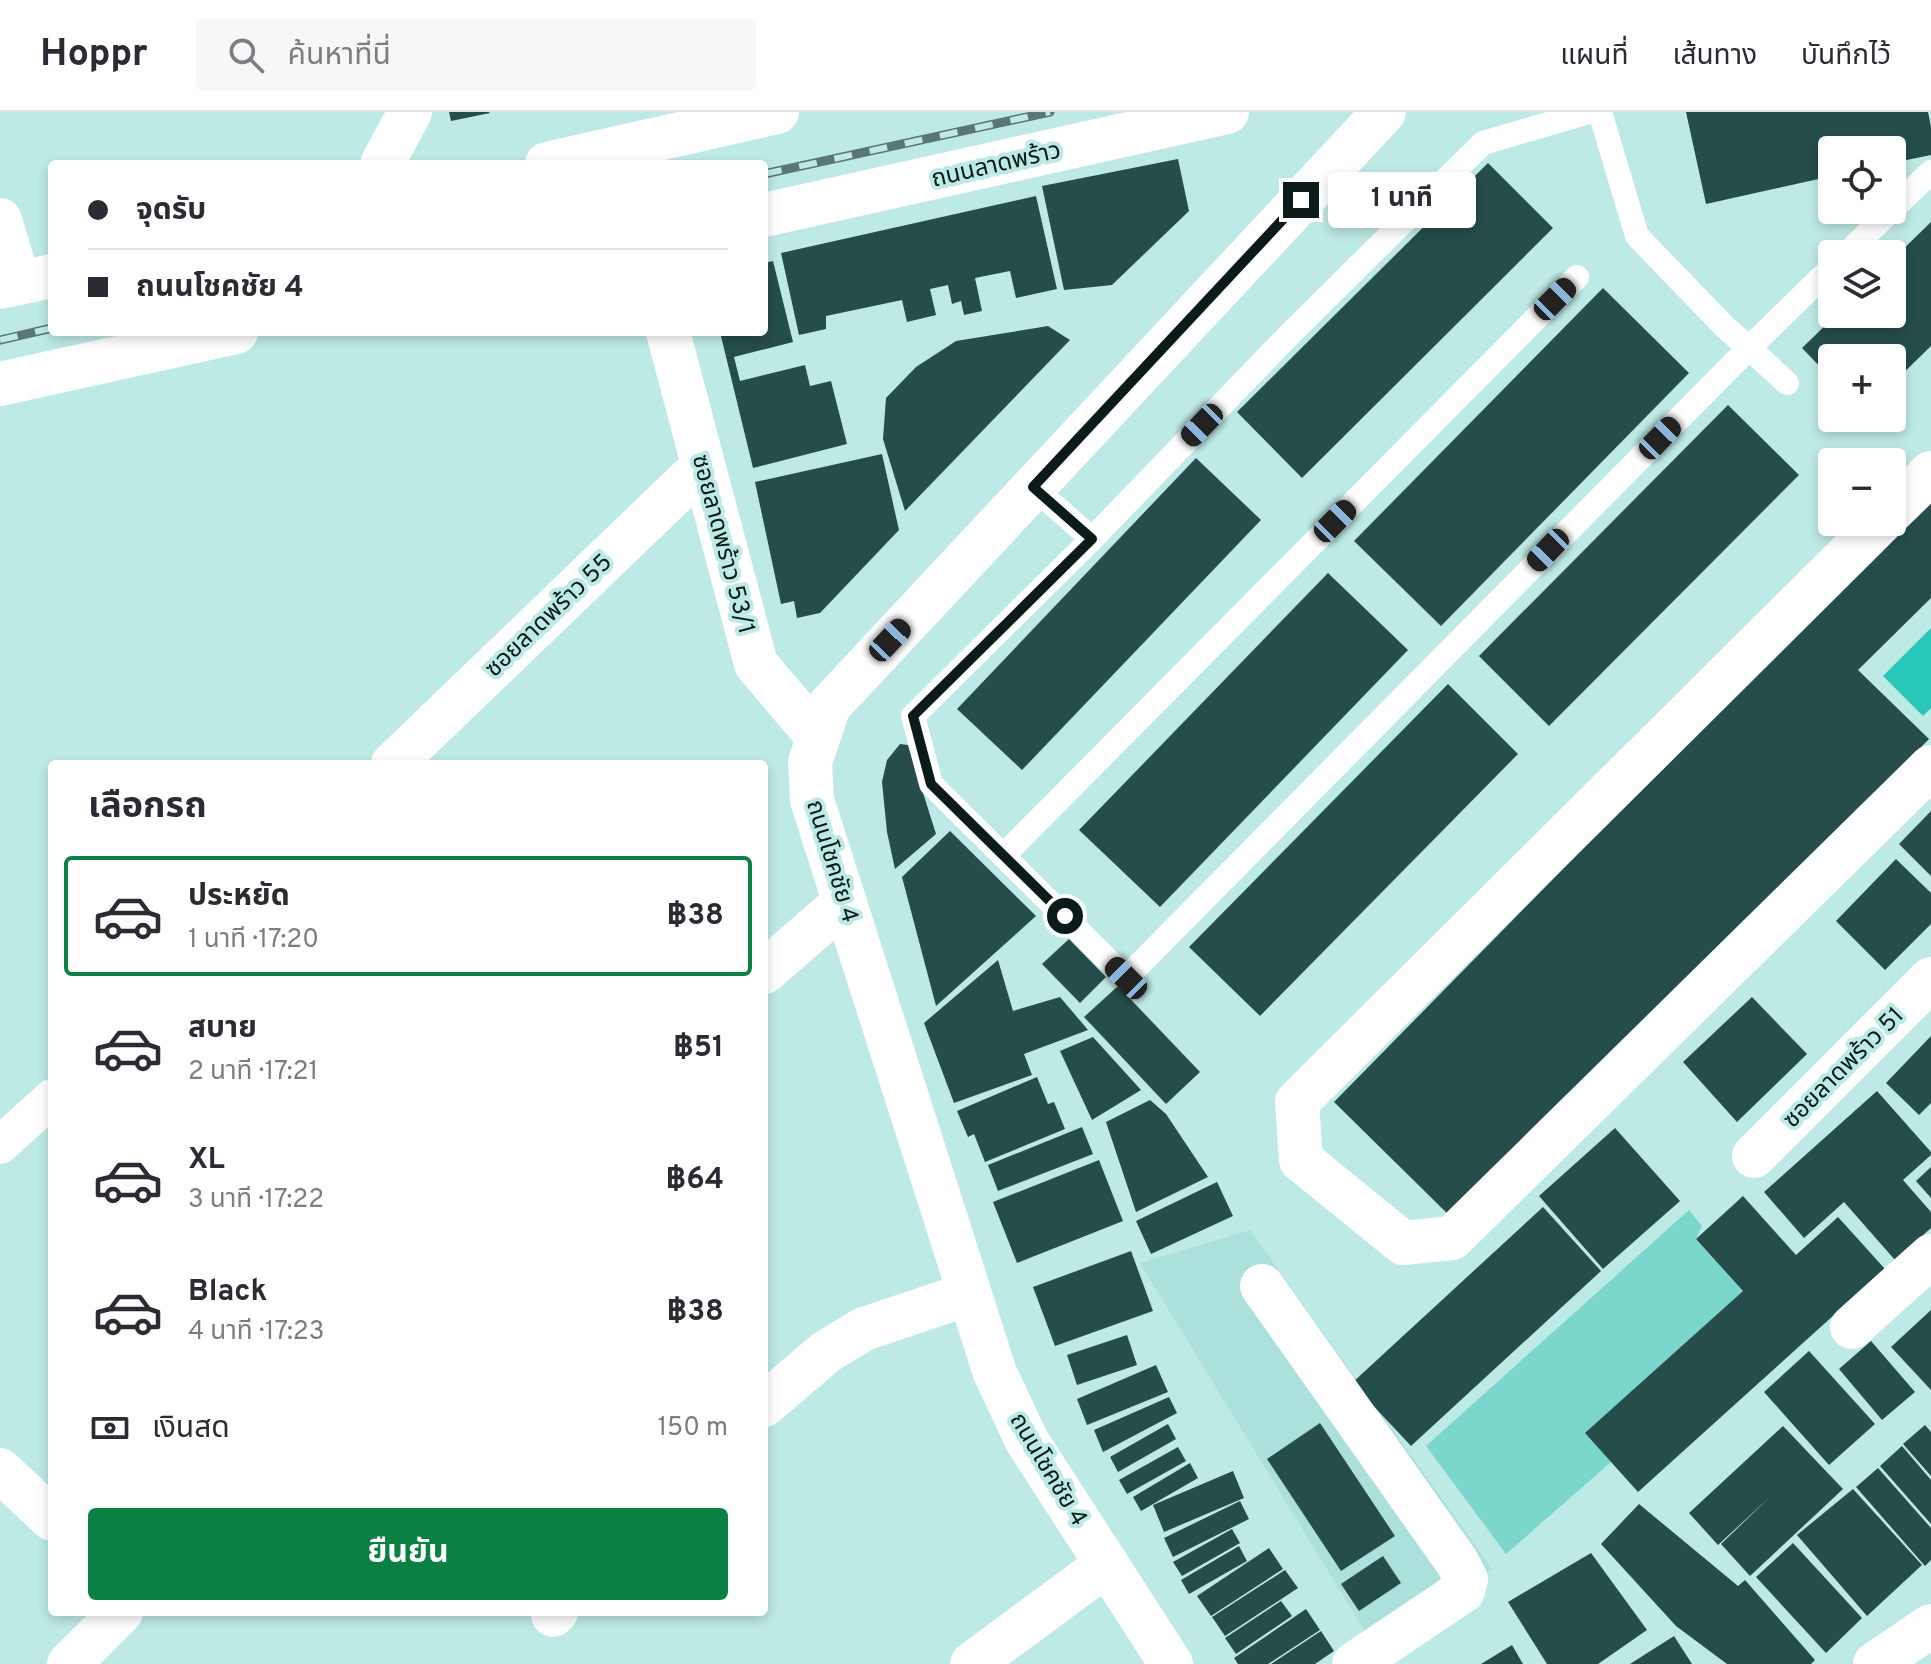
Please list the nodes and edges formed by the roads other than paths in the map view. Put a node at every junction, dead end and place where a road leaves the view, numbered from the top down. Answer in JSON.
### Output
{"nodes":[{"id":1,"x":410,"y":112,"type":"edge"},
{"id":2,"x":777,"y":112,"type":"edge"},
{"id":3,"x":1227,"y":112,"type":"edge"},
{"id":4,"x":1384,"y":112,"type":"edge"},
{"id":5,"x":1589,"y":112,"type":"edge"},
{"id":6,"x":1600,"y":112,"type":"edge"},
{"id":7,"x":384,"y":160,"type":"edge"},
{"id":8,"x":565,"y":160,"type":"edge"},
{"id":9,"x":1931,"y":172,"type":"edge"},
{"id":10,"x":768,"y":214,"type":"edge"},
{"id":11,"x":0,"y":220,"type":"edge"},
{"id":12,"x":1861,"y":240,"type":"edge"},
{"id":13,"x":1577,"y":277,"type":"dead end"},
{"id":14,"x":1818,"y":281,"type":"edge"},
{"id":15,"x":24,"y":282,"type":"edge"},
{"id":16,"x":218,"y":336,"type":"edge"},
{"id":17,"x":669,"y":336,"type":"edge"},
{"id":18,"x":1749,"y":348,"type":"junction"},
{"id":19,"x":1787,"y":383,"type":"dead end"},
{"id":20,"x":0,"y":384,"type":"edge"},
{"id":21,"x":703,"y":466,"type":"junction"},
{"id":22,"x":1931,"y":473,"type":"edge"},
{"id":23,"x":1033,"y":487,"type":"junction"},
{"id":24,"x":1906,"y":497,"type":"edge"},
{"id":25,"x":1867,"y":536,"type":"edge"},
{"id":26,"x":1092,"y":539,"type":"junction"},
{"id":27,"x":817,"y":736,"type":"junction"},
{"id":28,"x":397,"y":760,"type":"edge"},
{"id":29,"x":1931,"y":767,"type":"edge"},
{"id":30,"x":1004,"y":855,"type":"junction"},
{"id":31,"x":845,"y":902,"type":"junction"},
{"id":32,"x":768,"y":969,"type":"edge"},
{"id":33,"x":1931,"y":979,"type":"edge"},
{"id":34,"x":48,"y":1102,"type":"edge"},
{"id":35,"x":0,"y":1145,"type":"edge"},
{"id":36,"x":1754,"y":1156,"type":"dead end"},
{"id":37,"x":1931,"y":1256,"type":"edge"},
{"id":38,"x":1262,"y":1286,"type":"dead end"},
{"id":39,"x":968,"y":1294,"type":"junction"},
{"id":40,"x":1852,"y":1327,"type":"dead end"},
{"id":41,"x":768,"y":1401,"type":"edge"},
{"id":42,"x":0,"y":1470,"type":"edge"},
{"id":43,"x":48,"y":1515,"type":"edge"},
{"id":44,"x":1107,"y":1564,"type":"junction"},
{"id":45,"x":117,"y":1616,"type":"edge"},
{"id":46,"x":1931,"y":1626,"type":"edge"},
{"id":47,"x":69,"y":1664,"type":"edge"},
{"id":48,"x":972,"y":1664,"type":"edge"},
{"id":49,"x":1171,"y":1664,"type":"edge"},
{"id":50,"x":1354,"y":1664,"type":"edge"},
{"id":51,"x":1875,"y":1664,"type":"edge"}],
"edges":[{"from":1,"to":7,"type":"street"},
{"from":2,"to":8,"type":"street"},
{"from":3,"to":10,"type":"street","name":"ถนนลาดพร้าว"},
{"from":4,"to":23,"type":"street","name":"ถนนโชคชัย 4"},
{"from":5,"to":26,"type":"lane"},
{"from":6,"to":18,"type":"lane"},
{"from":9,"to":12,"type":"lane"},
{"from":11,"to":15,"type":"street"},
{"from":13,"to":30,"type":"lane"},
{"from":14,"to":18,"type":"lane"},
{"from":16,"to":20,"type":"street"},
{"from":17,"to":21,"type":"street","name":"ซอยลาดพร้าว 53/1"},
{"from":18,"to":19,"type":"lane"},
{"from":18,"to":30,"type":"lane"},
{"from":21,"to":27,"type":"street","name":"ซอยลาดพร้าว 53/1"},
{"from":21,"to":28,"type":"street","name":"ซอยลาดพร้าว 55"},
{"from":22,"to":24,"type":"street"},
{"from":23,"to":26,"type":"lane"},
{"from":23,"to":27,"type":"street","name":"ถนนโชคชัย 4"},
{"from":25,"to":29,"type":"street"},
{"from":26,"to":30,"type":"lane"},
{"from":27,"to":31,"type":"street","name":"ถนนโชคชัย 4"},
{"from":31,"to":32,"type":"street"},
{"from":31,"to":39,"type":"street","name":"ถนนโชคชัย 4"},
{"from":33,"to":36,"type":"street","name":"ซอยลาดพร้าว 51"},
{"from":34,"to":35,"type":"street"},
{"from":37,"to":40,"type":"street"},
{"from":38,"to":50,"type":"street"},
{"from":39,"to":41,"type":"street"},
{"from":39,"to":44,"type":"street","name":"ถนนโชคชัย 4"},
{"from":42,"to":43,"type":"street"},
{"from":44,"to":48,"type":"street"},
{"from":44,"to":49,"type":"street","name":"ถนนโชคชัย 4"},
{"from":45,"to":47,"type":"street"},
{"from":46,"to":51,"type":"street"}]}
